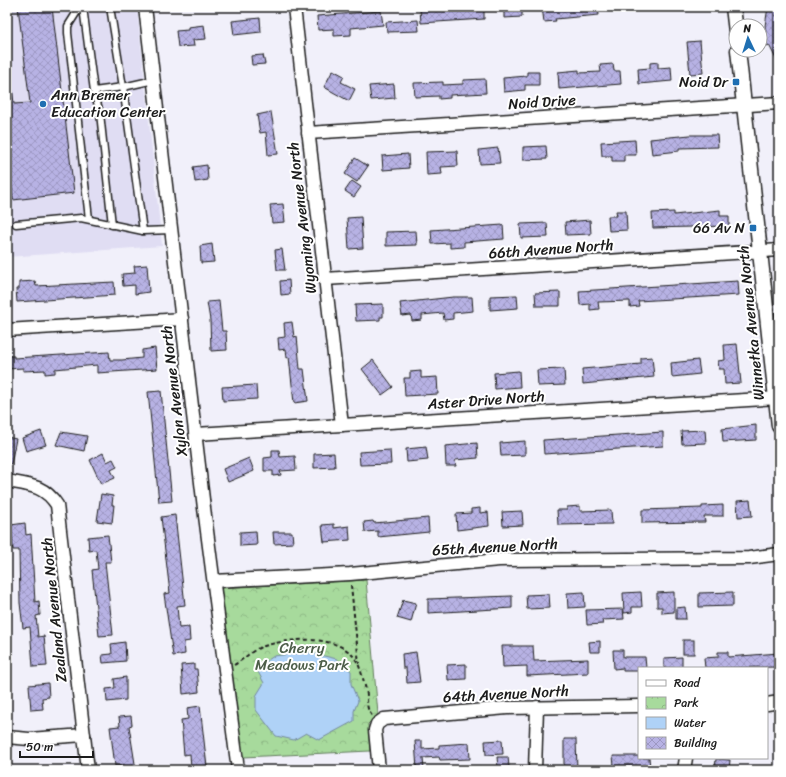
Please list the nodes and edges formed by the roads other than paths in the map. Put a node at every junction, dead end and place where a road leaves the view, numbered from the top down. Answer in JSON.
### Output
{"nodes":[{"id":1,"x":81,"y":7,"type":"edge"},
{"id":2,"x":110,"y":7,"type":"edge"},
{"id":3,"x":145,"y":7,"type":"edge"},
{"id":4,"x":294,"y":7,"type":"edge"},
{"id":5,"x":733,"y":7,"type":"edge"},
{"id":6,"x":734,"y":18,"type":"edge"},
{"id":7,"x":739,"y":58,"type":"edge"},
{"id":8,"x":154,"y":80,"type":"junction"},
{"id":9,"x":123,"y":87,"type":"junction"},
{"id":10,"x":94,"y":91,"type":"junction"},
{"id":11,"x":779,"y":103,"type":"edge"},
{"id":12,"x":744,"y":105,"type":"junction"},
{"id":13,"x":308,"y":133,"type":"junction"},
{"id":14,"x":89,"y":219,"type":"junction"},
{"id":15,"x":16,"y":224,"type":"dead end"},
{"id":16,"x":112,"y":225,"type":"junction"},
{"id":17,"x":172,"y":230,"type":"junction"},
{"id":18,"x":143,"y":232,"type":"junction"},
{"id":19,"x":779,"y":250,"type":"edge"},
{"id":20,"x":760,"y":252,"type":"junction"},
{"id":21,"x":325,"y":279,"type":"junction"},
{"id":22,"x":182,"y":319,"type":"junction"},
{"id":23,"x":7,"y":330,"type":"edge"},
{"id":24,"x":777,"y":398,"type":"edge"},
{"id":25,"x":342,"y":425,"type":"junction"},
{"id":26,"x":779,"y":426,"type":"edge"},
{"id":27,"x":196,"y":434,"type":"junction"},
{"id":28,"x":7,"y":480,"type":"edge"},
{"id":29,"x":779,"y":554,"type":"edge"},
{"id":30,"x":214,"y":581,"type":"junction"},
{"id":31,"x":779,"y":702,"type":"edge"},
{"id":32,"x":768,"y":704,"type":"edge"},
{"id":33,"x":638,"y":706,"type":"edge"},
{"id":34,"x":537,"y":707,"type":"junction"},
{"id":35,"x":84,"y":735,"type":"junction"},
{"id":36,"x":7,"y":737,"type":"edge"},
{"id":37,"x":686,"y":759,"type":"edge"},
{"id":38,"x":88,"y":770,"type":"edge"},
{"id":39,"x":238,"y":770,"type":"edge"},
{"id":40,"x":379,"y":770,"type":"edge"},
{"id":41,"x":535,"y":770,"type":"edge"},
{"id":42,"x":684,"y":770,"type":"edge"}],
"edges":[{"from":1,"to":10,"type":"lane"},
{"from":1,"to":14,"type":"lane"},
{"from":2,"to":9,"type":"lane"},
{"from":3,"to":8,"type":"street","name":"Xylon Avenue North"},
{"from":4,"to":13,"type":"street","name":"Wyoming Avenue North"},
{"from":5,"to":6,"type":"street"},
{"from":7,"to":12,"type":"street","name":"Winnetka Avenue North"},
{"from":8,"to":9,"type":"lane"},
{"from":8,"to":17,"type":"street","name":"Xylon Avenue North"},
{"from":9,"to":10,"type":"lane"},
{"from":9,"to":18,"type":"lane"},
{"from":10,"to":16,"type":"lane"},
{"from":11,"to":12,"type":"street","name":"Noid Drive"},
{"from":12,"to":13,"type":"street","name":"Noid Drive"},
{"from":12,"to":20,"type":"street","name":"Winnetka Avenue North"},
{"from":13,"to":21,"type":"street","name":"Wyoming Avenue North"},
{"from":14,"to":15,"type":"lane"},
{"from":14,"to":16,"type":"lane"},
{"from":16,"to":18,"type":"lane"},
{"from":17,"to":18,"type":"lane"},
{"from":17,"to":22,"type":"street","name":"Xylon Avenue North"},
{"from":19,"to":20,"type":"street","name":"66th Avenue North"},
{"from":20,"to":21,"type":"street","name":"66th Avenue North"},
{"from":20,"to":24,"type":"street","name":"Winnetka Avenue North"},
{"from":21,"to":25,"type":"street","name":"Wyoming Avenue North"},
{"from":22,"to":23,"type":"street"},
{"from":22,"to":27,"type":"street","name":"Xylon Avenue North"},
{"from":24,"to":25,"type":"street","name":"Aster Drive North"},
{"from":24,"to":26,"type":"street","name":"Winnetka Avenue North"},
{"from":25,"to":27,"type":"street","name":"Aster Drive North"},
{"from":27,"to":30,"type":"street","name":"Xylon Avenue North"},
{"from":28,"to":35,"type":"street","name":"Zealand Avenue North"},
{"from":29,"to":30,"type":"street","name":"65th Avenue North"},
{"from":30,"to":39,"type":"street","name":"Xylon Avenue North"},
{"from":31,"to":32,"type":"street"},
{"from":33,"to":34,"type":"street","name":"64th Avenue North"},
{"from":34,"to":40,"type":"street","name":"64th Avenue North"},
{"from":34,"to":41,"type":"street"},
{"from":35,"to":36,"type":"street"},
{"from":35,"to":38,"type":"street","name":"Zealand Avenue North"},
{"from":37,"to":42,"type":"street"}]}
